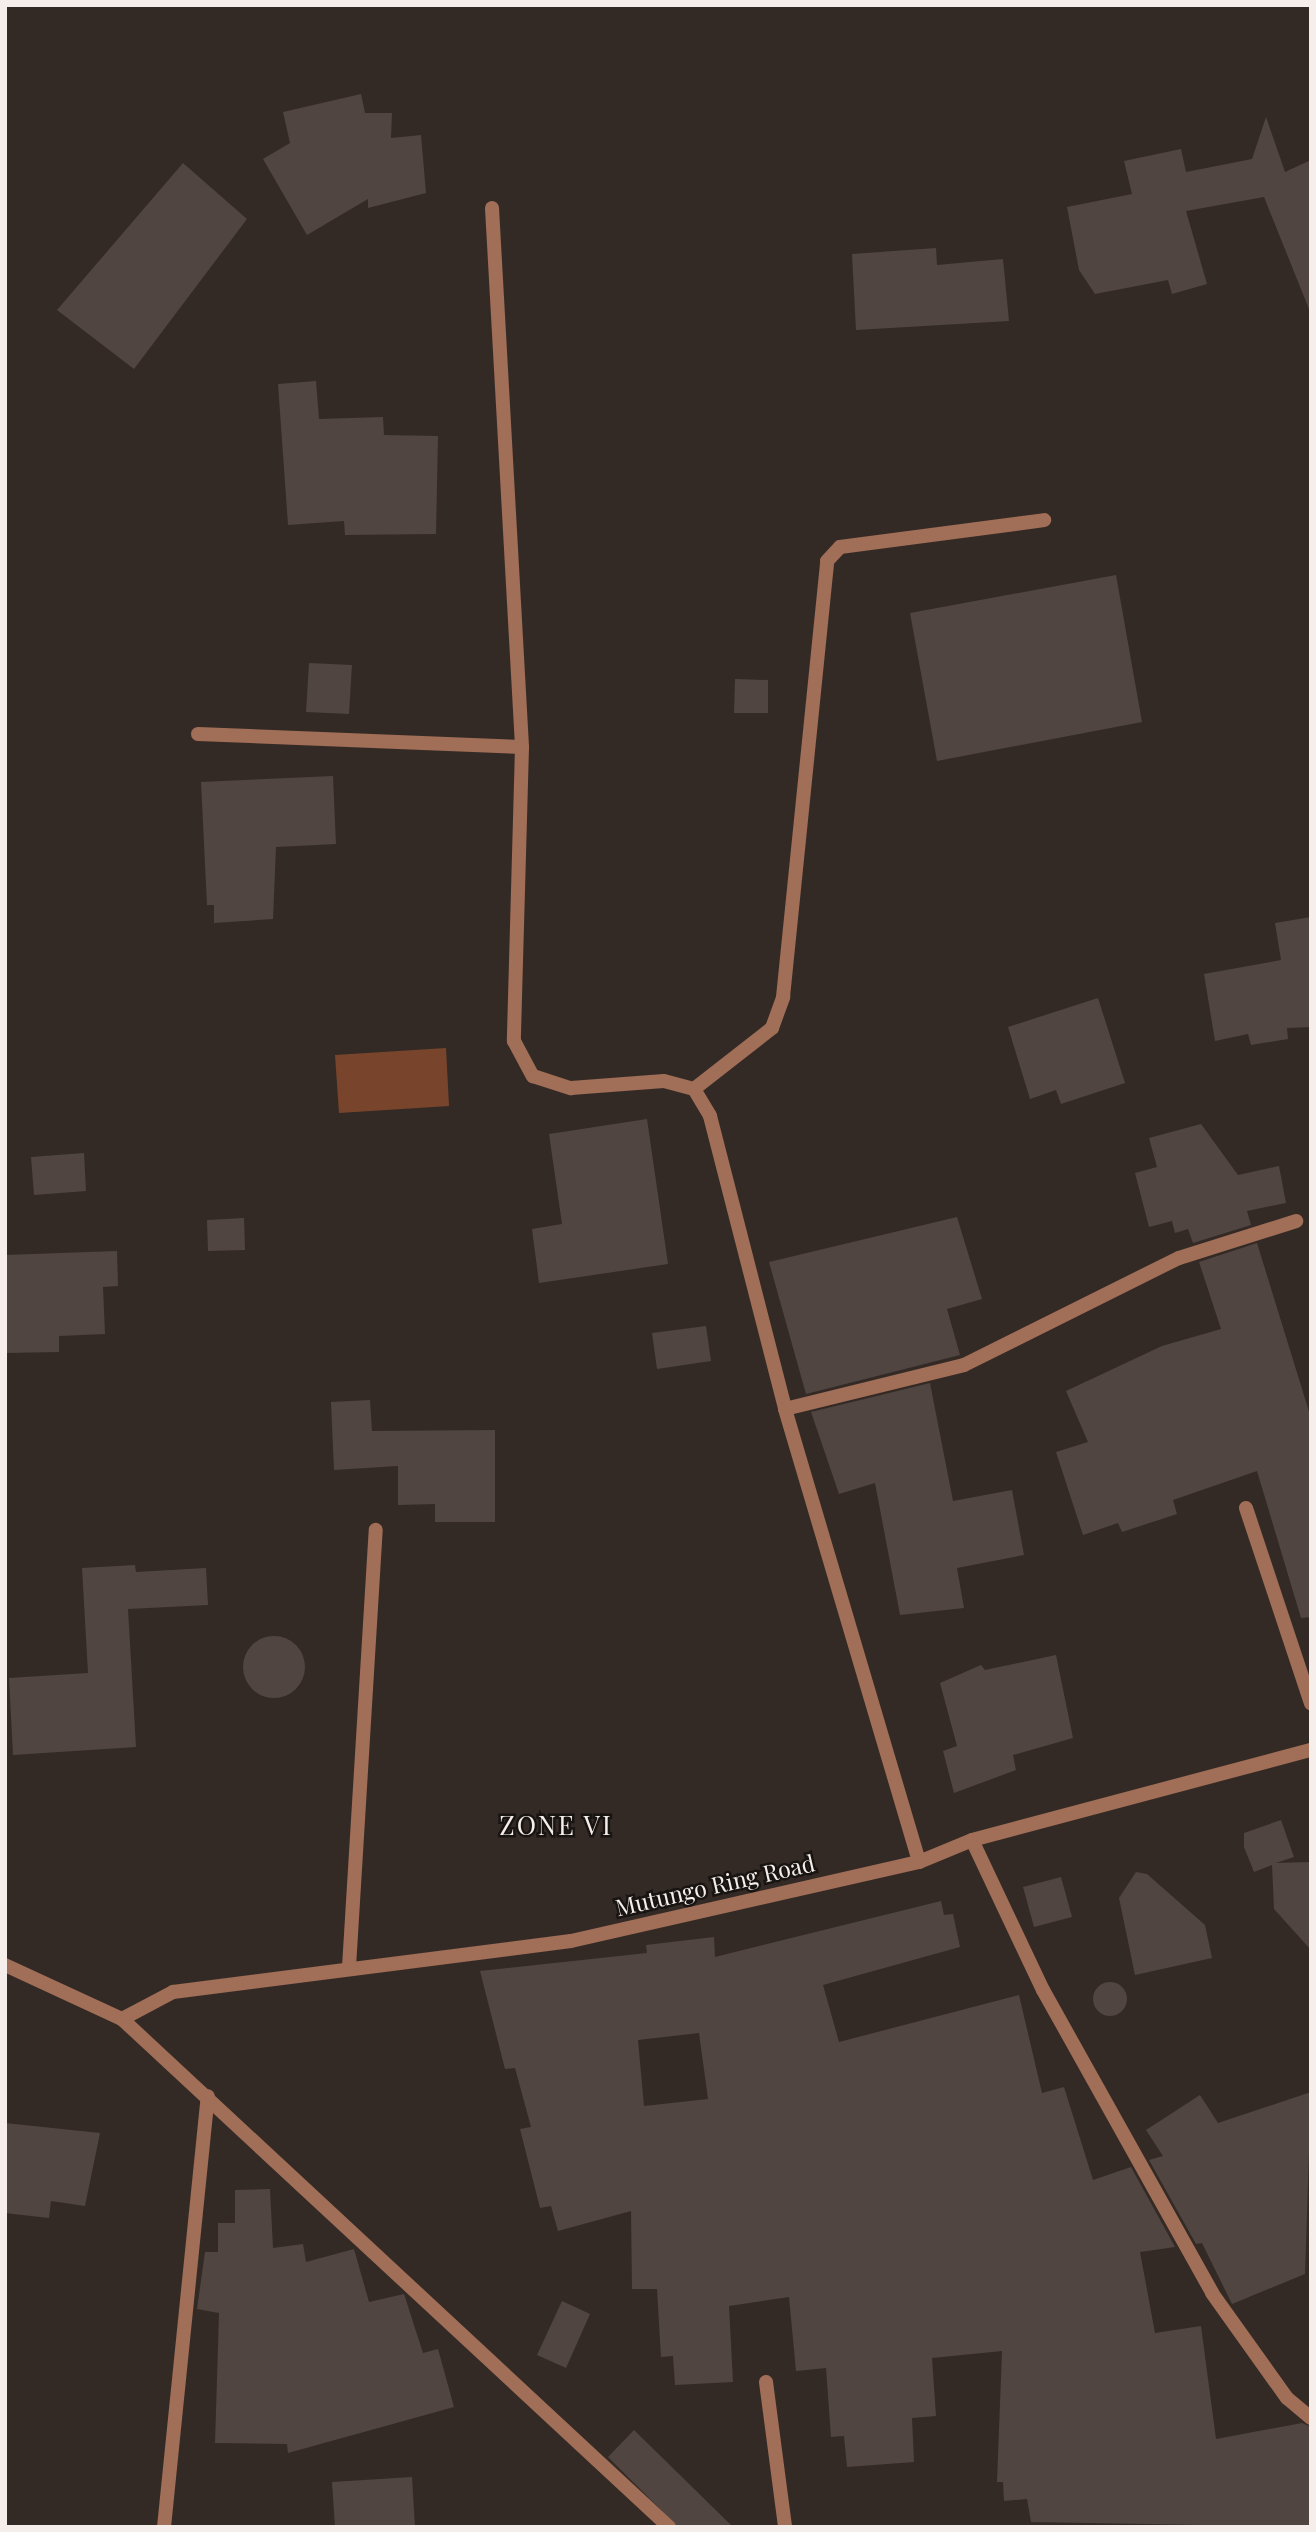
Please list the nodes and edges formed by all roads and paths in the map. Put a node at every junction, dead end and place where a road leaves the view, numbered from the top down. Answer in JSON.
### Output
{"nodes":[{"id":1,"x":492,"y":208,"type":"dead end"},
{"id":2,"x":1044,"y":520,"type":"dead end"},
{"id":3,"x":198,"y":734,"type":"dead end"},
{"id":4,"x":523,"y":747,"type":"junction"},
{"id":5,"x":694,"y":1089,"type":"junction"},
{"id":6,"x":1296,"y":1221,"type":"dead end"},
{"id":7,"x":785,"y":1409,"type":"junction"},
{"id":8,"x":1245,"y":1508,"type":"dead end"},
{"id":9,"x":376,"y":1530,"type":"dead end"},
{"id":10,"x":1311,"y":1703,"type":"edge"},
{"id":11,"x":1311,"y":1750,"type":"edge"},
{"id":12,"x":972,"y":1840,"type":"junction"},
{"id":13,"x":919,"y":1862,"type":"junction"},
{"id":14,"x":5,"y":1965,"type":"edge"},
{"id":15,"x":349,"y":1967,"type":"junction"},
{"id":16,"x":122,"y":2019,"type":"junction"},
{"id":17,"x":208,"y":2096,"type":"junction"},
{"id":18,"x":766,"y":2382,"type":"dead end"},
{"id":19,"x":1311,"y":2418,"type":"edge"},
{"id":20,"x":164,"y":2527,"type":"edge"},
{"id":21,"x":669,"y":2527,"type":"edge"},
{"id":22,"x":785,"y":2527,"type":"edge"}],
"edges":[{"from":1,"to":4,"type":"street"},
{"from":2,"to":5,"type":"street"},
{"from":3,"to":4,"type":"street"},
{"from":4,"to":5,"type":"street"},
{"from":5,"to":7,"type":"street"},
{"from":6,"to":7,"type":"street"},
{"from":7,"to":13,"type":"street"},
{"from":8,"to":10,"type":"street"},
{"from":9,"to":15,"type":"street"},
{"from":11,"to":12,"type":"street","name":"Mutungo Ring Road"},
{"from":12,"to":13,"type":"street","name":"Mutungo Ring Road"},
{"from":12,"to":19,"type":"street"},
{"from":13,"to":15,"type":"street","name":"Mutungo Ring Road"},
{"from":14,"to":16,"type":"street"},
{"from":15,"to":16,"type":"street","name":"Mutungo Ring Road"},
{"from":16,"to":17,"type":"street"},
{"from":17,"to":20,"type":"street"},
{"from":17,"to":21,"type":"street"},
{"from":18,"to":22,"type":"street"}]}
